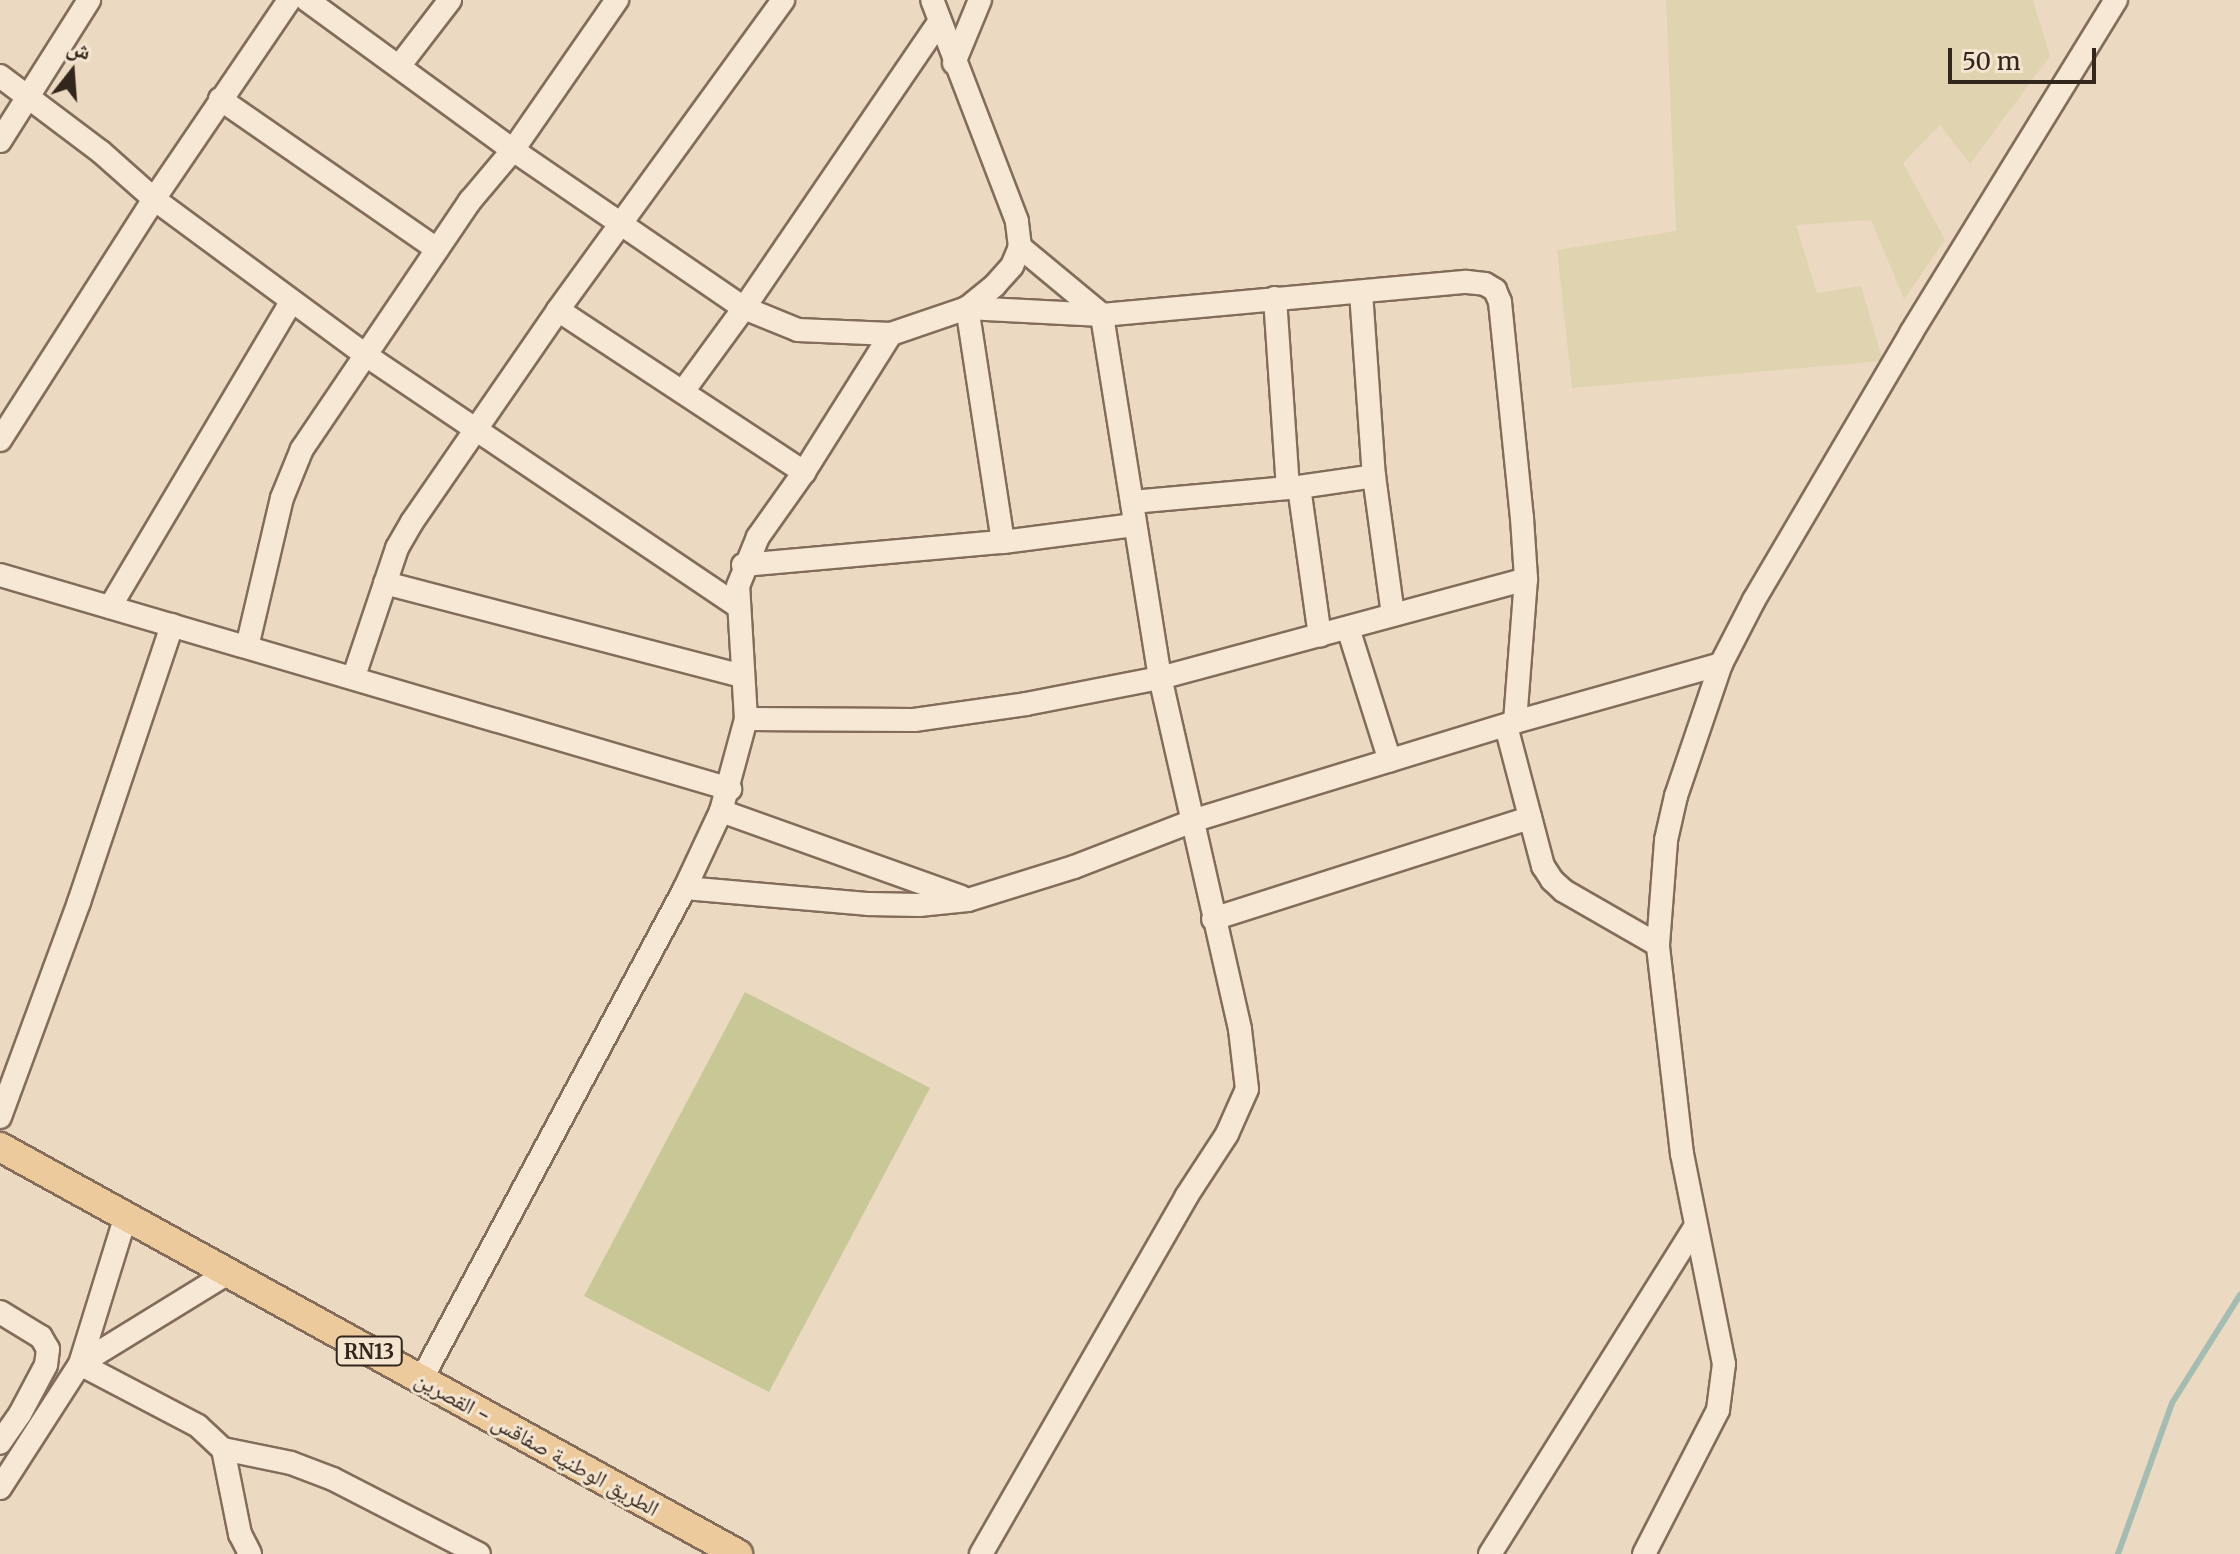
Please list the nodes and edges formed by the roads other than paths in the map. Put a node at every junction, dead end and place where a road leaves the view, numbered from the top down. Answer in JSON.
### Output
{"nodes":[{"id":1,"x":89,"y":0,"type":"edge"},
{"id":2,"x":289,"y":0,"type":"edge"},
{"id":3,"x":307,"y":0,"type":"edge"},
{"id":4,"x":450,"y":0,"type":"edge"},
{"id":5,"x":617,"y":0,"type":"edge"},
{"id":6,"x":783,"y":0,"type":"edge"},
{"id":7,"x":932,"y":0,"type":"edge"},
{"id":8,"x":980,"y":0,"type":"edge"},
{"id":9,"x":2116,"y":0,"type":"edge"},
{"id":10,"x":939,"y":22,"type":"junction"},
{"id":11,"x":954,"y":63,"type":"junction"},
{"id":12,"x":400,"y":65,"type":"junction"},
{"id":13,"x":0,"y":76,"type":"edge"},
{"id":14,"x":30,"y":96,"type":"junction"},
{"id":15,"x":220,"y":99,"type":"junction"},
{"id":16,"x":0,"y":141,"type":"edge"},
{"id":17,"x":513,"y":150,"type":"junction"},
{"id":18,"x":154,"y":199,"type":"junction"},
{"id":19,"x":621,"y":224,"type":"junction"},
{"id":20,"x":1020,"y":247,"type":"junction"},
{"id":21,"x":437,"y":249,"type":"junction"},
{"id":22,"x":1361,"y":292,"type":"junction"},
{"id":23,"x":1275,"y":298,"type":"junction"},
{"id":24,"x":291,"y":302,"type":"junction"},
{"id":25,"x":744,"y":308,"type":"junction"},
{"id":26,"x":967,"y":308,"type":"junction"},
{"id":27,"x":558,"y":310,"type":"junction"},
{"id":28,"x":1102,"y":315,"type":"junction"},
{"id":29,"x":891,"y":334,"type":"junction"},
{"id":30,"x":367,"y":356,"type":"junction"},
{"id":31,"x":684,"y":390,"type":"junction"},
{"id":32,"x":475,"y":430,"type":"junction"},
{"id":33,"x":0,"y":440,"type":"edge"},
{"id":34,"x":804,"y":472,"type":"junction"},
{"id":35,"x":1374,"y":476,"type":"junction"},
{"id":36,"x":1294,"y":487,"type":"junction"},
{"id":37,"x":1132,"y":502,"type":"junction"},
{"id":38,"x":1134,"y":525,"type":"junction"},
{"id":39,"x":1003,"y":542,"type":"junction"},
{"id":40,"x":743,"y":565,"type":"junction"},
{"id":41,"x":0,"y":575,"type":"edge"},
{"id":42,"x":1526,"y":579,"type":"junction"},
{"id":43,"x":385,"y":583,"type":"junction"},
{"id":44,"x":736,"y":605,"type":"junction"},
{"id":45,"x":110,"y":607,"type":"junction"},
{"id":46,"x":1393,"y":614,"type":"junction"},
{"id":47,"x":172,"y":625,"type":"junction"},
{"id":48,"x":1348,"y":628,"type":"junction"},
{"id":49,"x":1320,"y":636,"type":"junction"},
{"id":50,"x":247,"y":647,"type":"junction"},
{"id":51,"x":1721,"y":664,"type":"junction"},
{"id":52,"x":354,"y":676,"type":"junction"},
{"id":53,"x":742,"y":676,"type":"junction"},
{"id":54,"x":1160,"y":678,"type":"junction"},
{"id":55,"x":746,"y":719,"type":"junction"},
{"id":56,"x":1511,"y":724,"type":"junction"},
{"id":57,"x":1390,"y":761,"type":"junction"},
{"id":58,"x":730,"y":789,"type":"junction"},
{"id":59,"x":721,"y":811,"type":"junction"},
{"id":60,"x":1530,"y":818,"type":"junction"},
{"id":61,"x":1195,"y":820,"type":"junction"},
{"id":62,"x":685,"y":888,"type":"junction"},
{"id":63,"x":968,"y":900,"type":"junction"},
{"id":64,"x":1213,"y":919,"type":"junction"},
{"id":65,"x":1658,"y":945,"type":"junction"},
{"id":66,"x":0,"y":1117,"type":"edge"},
{"id":67,"x":0,"y":1147,"type":"edge"},
{"id":68,"x":126,"y":1215,"type":"junction"},
{"id":69,"x":1695,"y":1227,"type":"junction"},
{"id":70,"x":228,"y":1273,"type":"junction"},
{"id":71,"x":0,"y":1312,"type":"edge"},
{"id":72,"x":80,"y":1364,"type":"junction"},
{"id":73,"x":421,"y":1380,"type":"junction"},
{"id":74,"x":0,"y":1443,"type":"edge"},
{"id":75,"x":223,"y":1449,"type":"junction"},
{"id":76,"x":0,"y":1488,"type":"edge"},
{"id":77,"x":735,"y":1553,"type":"edge"},
{"id":78,"x":250,"y":1554,"type":"edge"},
{"id":79,"x":479,"y":1554,"type":"edge"},
{"id":80,"x":981,"y":1554,"type":"edge"},
{"id":81,"x":1490,"y":1554,"type":"edge"},
{"id":82,"x":1644,"y":1554,"type":"edge"}],
"edges":[{"from":1,"to":14,"type":"street"},
{"from":2,"to":15,"type":"street"},
{"from":3,"to":12,"type":"street"},
{"from":4,"to":12,"type":"street"},
{"from":5,"to":17,"type":"street"},
{"from":6,"to":19,"type":"street"},
{"from":7,"to":10,"type":"street"},
{"from":8,"to":11,"type":"street"},
{"from":9,"to":51,"type":"street"},
{"from":10,"to":11,"type":"street"},
{"from":10,"to":25,"type":"street"},
{"from":11,"to":20,"type":"street"},
{"from":12,"to":17,"type":"street"},
{"from":13,"to":14,"type":"street"},
{"from":14,"to":16,"type":"street"},
{"from":14,"to":18,"type":"street"},
{"from":15,"to":18,"type":"street"},
{"from":15,"to":21,"type":"street"},
{"from":17,"to":19,"type":"street"},
{"from":17,"to":21,"type":"street"},
{"from":18,"to":24,"type":"street"},
{"from":18,"to":33,"type":"street"},
{"from":19,"to":25,"type":"street"},
{"from":19,"to":27,"type":"street"},
{"from":20,"to":26,"type":"street"},
{"from":20,"to":28,"type":"street"},
{"from":21,"to":30,"type":"street"},
{"from":22,"to":23,"type":"street"},
{"from":22,"to":35,"type":"street"},
{"from":22,"to":42,"type":"street"},
{"from":23,"to":28,"type":"street"},
{"from":23,"to":36,"type":"street"},
{"from":24,"to":30,"type":"street"},
{"from":24,"to":45,"type":"street"},
{"from":25,"to":29,"type":"street"},
{"from":25,"to":31,"type":"street"},
{"from":26,"to":28,"type":"street"},
{"from":26,"to":29,"type":"street"},
{"from":26,"to":39,"type":"street"},
{"from":27,"to":31,"type":"street"},
{"from":27,"to":32,"type":"street"},
{"from":28,"to":37,"type":"street"},
{"from":29,"to":34,"type":"street"},
{"from":30,"to":32,"type":"street"},
{"from":30,"to":50,"type":"street"},
{"from":31,"to":34,"type":"street"},
{"from":32,"to":43,"type":"street"},
{"from":32,"to":44,"type":"street"},
{"from":34,"to":40,"type":"street"},
{"from":35,"to":36,"type":"street"},
{"from":35,"to":46,"type":"street"},
{"from":36,"to":37,"type":"street"},
{"from":36,"to":49,"type":"street"},
{"from":37,"to":38,"type":"street"},
{"from":38,"to":39,"type":"street"},
{"from":38,"to":54,"type":"street"},
{"from":39,"to":40,"type":"street"},
{"from":40,"to":44,"type":"street"},
{"from":41,"to":45,"type":"street"},
{"from":42,"to":46,"type":"street"},
{"from":42,"to":56,"type":"street"},
{"from":43,"to":52,"type":"street"},
{"from":43,"to":53,"type":"street"},
{"from":44,"to":53,"type":"street"},
{"from":45,"to":47,"type":"street"},
{"from":46,"to":48,"type":"street"},
{"from":47,"to":50,"type":"street"},
{"from":47,"to":66,"type":"street"},
{"from":48,"to":49,"type":"street"},
{"from":48,"to":57,"type":"street"},
{"from":49,"to":54,"type":"street"},
{"from":50,"to":52,"type":"street"},
{"from":51,"to":56,"type":"street"},
{"from":51,"to":65,"type":"street"},
{"from":52,"to":58,"type":"street"},
{"from":53,"to":55,"type":"street"},
{"from":54,"to":55,"type":"street"},
{"from":54,"to":61,"type":"street"},
{"from":55,"to":58,"type":"street"},
{"from":56,"to":57,"type":"street"},
{"from":56,"to":60,"type":"street"},
{"from":57,"to":61,"type":"street"},
{"from":58,"to":59,"type":"street"},
{"from":59,"to":62,"type":"street"},
{"from":59,"to":63,"type":"street"},
{"from":60,"to":64,"type":"street"},
{"from":60,"to":65,"type":"street"},
{"from":61,"to":63,"type":"street"},
{"from":61,"to":64,"type":"street"},
{"from":62,"to":63,"type":"street"},
{"from":62,"to":73,"type":"street"},
{"from":64,"to":80,"type":"street"},
{"from":65,"to":69,"type":"street"},
{"from":67,"to":68,"type":"main road","name":"الطريق الوطنية صفاقس - القصرين","number":"RN13"},
{"from":68,"to":70,"type":"main road","name":"الطريق الوطنية صفاقس - القصرين","number":"RN13"},
{"from":68,"to":72,"type":"street"},
{"from":69,"to":81,"type":"street"},
{"from":69,"to":82,"type":"street"},
{"from":70,"to":72,"type":"street"},
{"from":70,"to":73,"type":"main road","name":"الطريق الوطنية صفاقس - القصرين","number":"RN13"},
{"from":71,"to":74,"type":"street"},
{"from":72,"to":75,"type":"street"},
{"from":72,"to":76,"type":"street"},
{"from":73,"to":77,"type":"main road","name":"الطريق الوطنية صفاقس - القصرين","number":"RN13"},
{"from":75,"to":78,"type":"street"},
{"from":75,"to":79,"type":"street"}]}
